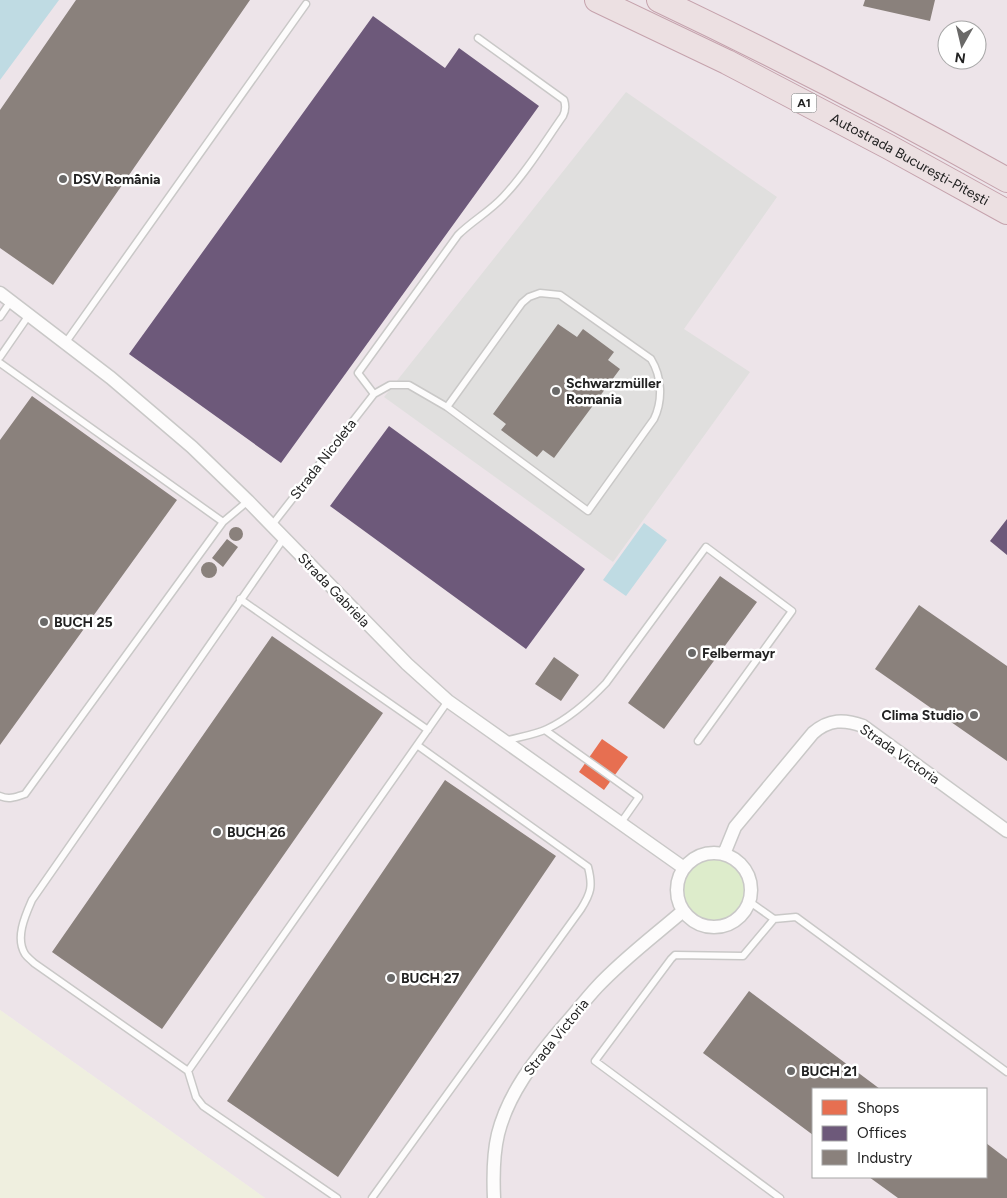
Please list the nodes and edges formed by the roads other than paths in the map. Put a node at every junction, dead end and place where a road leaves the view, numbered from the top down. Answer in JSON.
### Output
{"nodes":[{"id":1,"x":597,"y":0,"type":"edge"},
{"id":2,"x":658,"y":0,"type":"edge"},
{"id":3,"x":678,"y":0,"type":"edge"},
{"id":4,"x":306,"y":4,"type":"dead end"},
{"id":5,"x":478,"y":38,"type":"dead end"},
{"id":6,"x":916,"y":129,"type":"junction"},
{"id":7,"x":1007,"y":180,"type":"edge"},
{"id":8,"x":1007,"y":212,"type":"edge"},
{"id":9,"x":0,"y":293,"type":"edge"},
{"id":10,"x":11,"y":301,"type":"junction"},
{"id":11,"x":29,"y":315,"type":"junction"},
{"id":12,"x":0,"y":317,"type":"edge"},
{"id":13,"x":66,"y":342,"type":"junction"},
{"id":14,"x":0,"y":357,"type":"edge"},
{"id":15,"x":0,"y":363,"type":"edge"},
{"id":16,"x":374,"y":394,"type":"junction"},
{"id":17,"x":447,"y":407,"type":"junction"},
{"id":18,"x":248,"y":501,"type":"junction"},
{"id":19,"x":223,"y":522,"type":"junction"},
{"id":20,"x":272,"y":525,"type":"junction"},
{"id":21,"x":284,"y":538,"type":"junction"},
{"id":22,"x":240,"y":599,"type":"junction"},
{"id":23,"x":448,"y":702,"type":"junction"},
{"id":24,"x":428,"y":730,"type":"junction"},
{"id":25,"x":545,"y":730,"type":"junction"},
{"id":26,"x":698,"y":741,"type":"dead end"},
{"id":27,"x":504,"y":742,"type":"junction"},
{"id":28,"x":417,"y":745,"type":"junction"},
{"id":29,"x":0,"y":796,"type":"edge"},
{"id":30,"x":620,"y":824,"type":"junction"},
{"id":31,"x":1007,"y":831,"type":"edge"},
{"id":32,"x":724,"y":854,"type":"junction"},
{"id":33,"x":684,"y":868,"type":"junction"},
{"id":34,"x":750,"y":902,"type":"junction"},
{"id":35,"x":683,"y":911,"type":"junction"},
{"id":36,"x":774,"y":919,"type":"junction"},
{"id":37,"x":188,"y":1070,"type":"junction"},
{"id":38,"x":1007,"y":1072,"type":"edge"},
{"id":39,"x":337,"y":1198,"type":"edge"},
{"id":40,"x":372,"y":1198,"type":"edge"},
{"id":41,"x":494,"y":1198,"type":"edge"},
{"id":42,"x":780,"y":1198,"type":"edge"}],
"edges":[{"from":1,"to":8,"type":"highway","name":"Autostrada București-Pitești","number":"A1"},
{"from":2,"to":6,"type":"highway","name":"Autostrada București-Pitești","number":"A1"},
{"from":3,"to":6,"type":"highway"},
{"from":4,"to":13,"type":"lane"},
{"from":5,"to":16,"type":"lane"},
{"from":6,"to":7,"type":"highway","name":"Autostrada București-Pitești","number":"A1"},
{"from":9,"to":10,"type":"street","name":"Strada Gabriela"},
{"from":10,"to":11,"type":"street","name":"Strada Gabriela"},
{"from":10,"to":12,"type":"lane"},
{"from":11,"to":13,"type":"street","name":"Strada Gabriela"},
{"from":11,"to":14,"type":"lane"},
{"from":13,"to":18,"type":"street","name":"Strada Gabriela"},
{"from":15,"to":19,"type":"lane"},
{"from":16,"to":17,"type":"lane"},
{"from":16,"to":20,"type":"lane","name":"Strada Nicoleta"},
{"from":17,"to":17,"type":"lane"},
{"from":18,"to":19,"type":"lane"},
{"from":18,"to":20,"type":"street","name":"Strada Gabriela"},
{"from":19,"to":29,"type":"lane"},
{"from":20,"to":21,"type":"street","name":"Strada Gabriela"},
{"from":21,"to":22,"type":"lane"},
{"from":21,"to":23,"type":"street","name":"Strada Gabriela"},
{"from":22,"to":24,"type":"lane"},
{"from":22,"to":37,"type":"lane"},
{"from":23,"to":24,"type":"lane"},
{"from":23,"to":27,"type":"street","name":"Strada Gabriela"},
{"from":24,"to":28,"type":"lane"},
{"from":25,"to":26,"type":"lane"},
{"from":25,"to":27,"type":"lane"},
{"from":25,"to":30,"type":"lane"},
{"from":27,"to":30,"type":"street","name":"Strada Gabriela"},
{"from":28,"to":37,"type":"lane"},
{"from":28,"to":40,"type":"lane"},
{"from":30,"to":33,"type":"street","name":"Strada Gabriela"},
{"from":31,"to":32,"type":"street","name":"Strada Victoria"},
{"from":32,"to":33,"type":"street"},
{"from":32,"to":34,"type":"street"},
{"from":33,"to":35,"type":"street"},
{"from":34,"to":35,"type":"street"},
{"from":34,"to":36,"type":"lane"},
{"from":35,"to":41,"type":"street","name":"Strada Victoria"},
{"from":36,"to":38,"type":"lane"},
{"from":36,"to":42,"type":"lane"},
{"from":37,"to":39,"type":"lane"}]}
